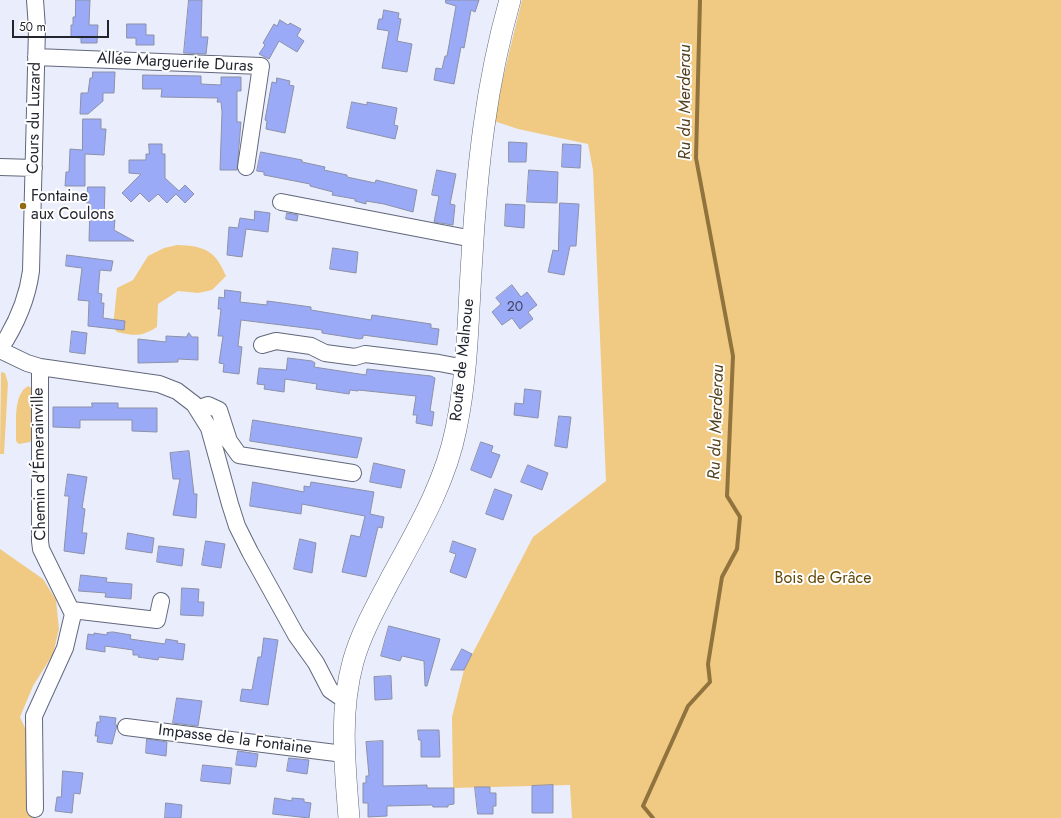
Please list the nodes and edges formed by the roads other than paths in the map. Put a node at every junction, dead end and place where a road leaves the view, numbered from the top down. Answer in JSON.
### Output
{"nodes":[{"id":1,"x":35,"y":0,"type":"edge"},
{"id":2,"x":510,"y":0,"type":"edge"},
{"id":3,"x":36,"y":57,"type":"junction"},
{"id":4,"x":0,"y":166,"type":"edge"},
{"id":5,"x":246,"y":167,"type":"dead end"},
{"id":6,"x":34,"y":168,"type":"junction"},
{"id":7,"x":281,"y":202,"type":"dead end"},
{"id":8,"x":473,"y":239,"type":"junction"},
{"id":9,"x":262,"y":345,"type":"dead end"},
{"id":10,"x":0,"y":350,"type":"edge"},
{"id":11,"x":40,"y":367,"type":"junction"},
{"id":12,"x":465,"y":368,"type":"junction"},
{"id":13,"x":197,"y":409,"type":"junction"},
{"id":14,"x":353,"y":473,"type":"dead end"},
{"id":15,"x":161,"y":600,"type":"dead end"},
{"id":16,"x":72,"y":610,"type":"junction"},
{"id":17,"x":346,"y":701,"type":"junction"},
{"id":18,"x":126,"y":727,"type":"dead end"},
{"id":19,"x":344,"y":754,"type":"junction"},
{"id":20,"x":35,"y":809,"type":"dead end"},
{"id":21,"x":348,"y":818,"type":"edge"}],
"edges":[{"from":1,"to":3,"type":"street","name":"Cours du Luzard"},
{"from":2,"to":8,"type":"main road","name":"Route de Malnoue"},
{"from":3,"to":5,"type":"street","name":"Allée Marguerite Duras"},
{"from":3,"to":6,"type":"street","name":"Cours du Luzard"},
{"from":4,"to":6,"type":"street"},
{"from":6,"to":10,"type":"street","name":"Cours du Luzard"},
{"from":7,"to":8,"type":"street"},
{"from":8,"to":12,"type":"main road","name":"Route de Malnoue"},
{"from":9,"to":12,"type":"street"},
{"from":10,"to":11,"type":"street"},
{"from":11,"to":13,"type":"street"},
{"from":11,"to":16,"type":"street","name":"Chemin d'Émerainville"},
{"from":12,"to":17,"type":"main road","name":"Route de Malnoue"},
{"from":13,"to":14,"type":"street"},
{"from":13,"to":17,"type":"street"},
{"from":15,"to":16,"type":"street"},
{"from":16,"to":20,"type":"street"},
{"from":17,"to":19,"type":"main road","name":"Route de Malnoue"},
{"from":18,"to":19,"type":"street","name":"Impasse de la Fontaine"},
{"from":19,"to":21,"type":"main road","name":"Route de Malnoue"}]}
